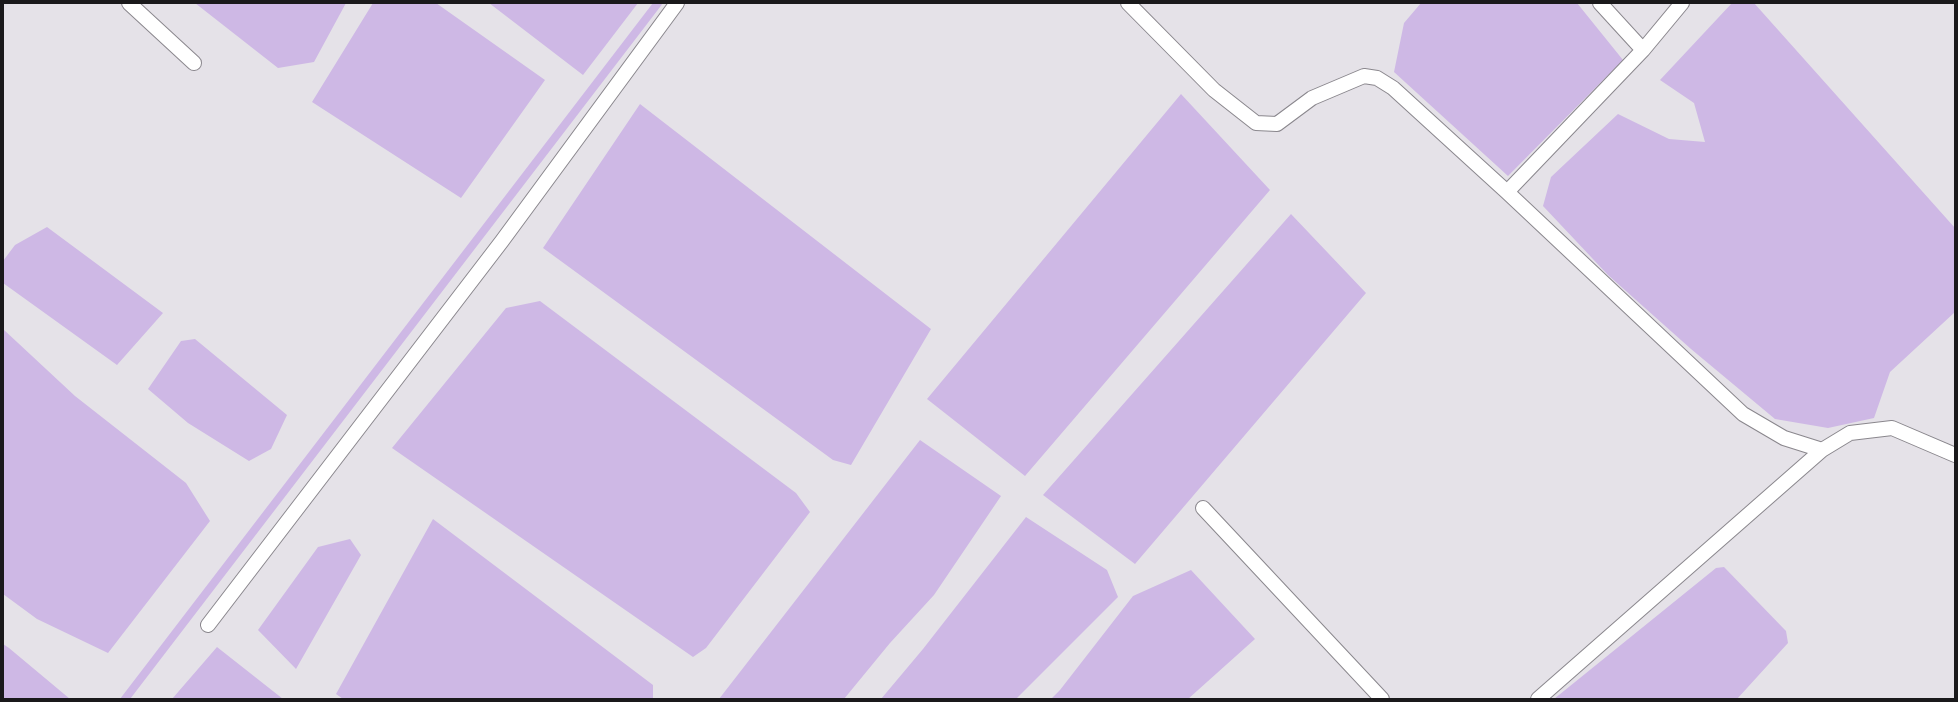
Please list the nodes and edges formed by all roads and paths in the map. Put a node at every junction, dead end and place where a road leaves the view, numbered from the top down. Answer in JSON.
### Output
{"nodes":[{"id":1,"x":129,"y":3,"type":"edge"},
{"id":2,"x":677,"y":3,"type":"edge"},
{"id":3,"x":1128,"y":3,"type":"edge"},
{"id":4,"x":1600,"y":3,"type":"edge"},
{"id":5,"x":1682,"y":3,"type":"edge"},
{"id":6,"x":1643,"y":50,"type":"junction"},
{"id":7,"x":194,"y":63,"type":"dead end"},
{"id":8,"x":1507,"y":192,"type":"junction"},
{"id":9,"x":1822,"y":450,"type":"junction"},
{"id":10,"x":1955,"y":454,"type":"edge"},
{"id":11,"x":1203,"y":508,"type":"dead end"},
{"id":12,"x":208,"y":625,"type":"dead end"},
{"id":13,"x":1382,"y":699,"type":"edge"},
{"id":14,"x":1538,"y":699,"type":"edge"}],
"edges":[{"from":1,"to":7,"type":"lane"},
{"from":2,"to":12,"type":"lane"},
{"from":3,"to":8,"type":"lane"},
{"from":4,"to":6,"type":"lane"},
{"from":5,"to":6,"type":"lane"},
{"from":6,"to":8,"type":"lane"},
{"from":8,"to":9,"type":"lane"},
{"from":9,"to":10,"type":"lane"},
{"from":9,"to":14,"type":"lane"},
{"from":11,"to":13,"type":"lane"}]}
